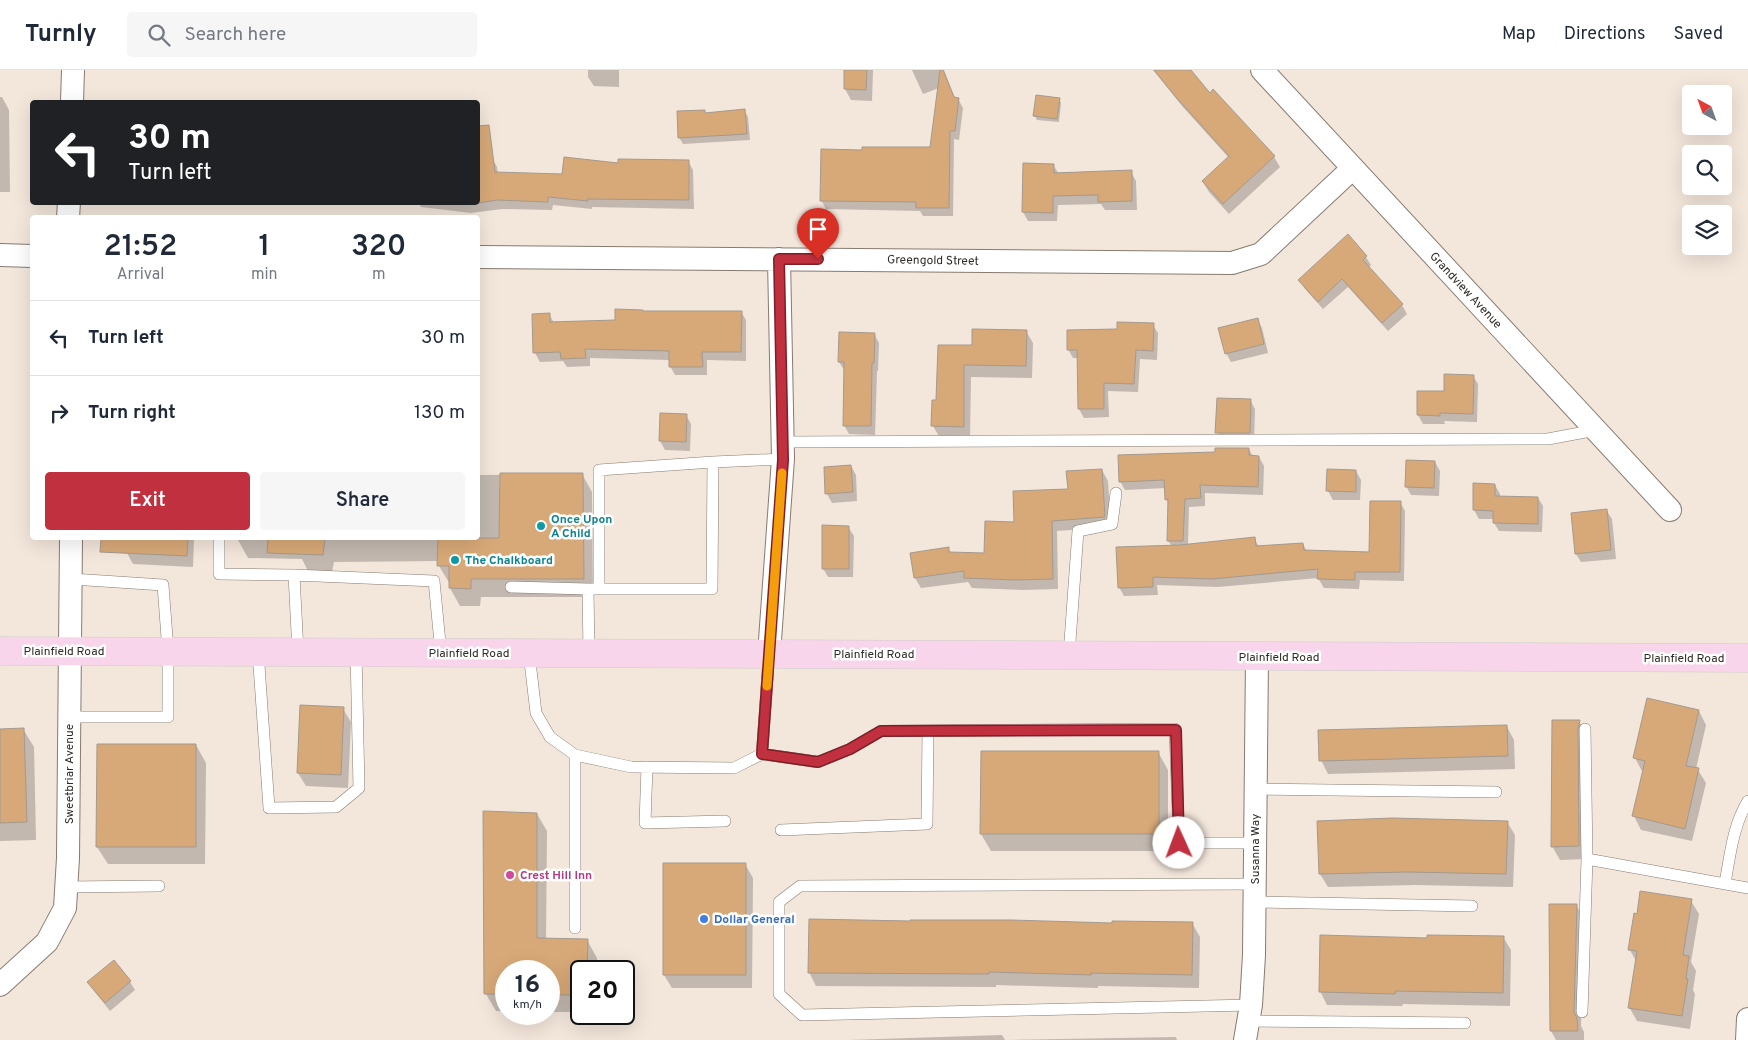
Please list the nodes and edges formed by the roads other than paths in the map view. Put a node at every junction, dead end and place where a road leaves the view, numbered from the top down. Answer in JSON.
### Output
{"nodes":[{"id":1,"x":73,"y":70,"type":"edge"},
{"id":2,"x":1262,"y":70,"type":"edge"},
{"id":3,"x":72,"y":100,"type":"edge"},
{"id":4,"x":1353,"y":168,"type":"junction"},
{"id":5,"x":0,"y":256,"type":"edge"},
{"id":6,"x":30,"y":256,"type":"edge"},
{"id":7,"x":480,"y":257,"type":"edge"},
{"id":8,"x":779,"y":259,"type":"junction"},
{"id":9,"x":1596,"y":430,"type":"junction"},
{"id":10,"x":783,"y":451,"type":"junction"},
{"id":11,"x":713,"y":462,"type":"junction"},
{"id":12,"x":1116,"y":493,"type":"dead end"},
{"id":13,"x":1670,"y":510,"type":"dead end"},
{"id":14,"x":71,"y":540,"type":"edge"},
{"id":15,"x":219,"y":540,"type":"edge"},
{"id":16,"x":294,"y":575,"type":"junction"},
{"id":17,"x":72,"y":579,"type":"junction"},
{"id":18,"x":511,"y":587,"type":"dead end"},
{"id":19,"x":594,"y":588,"type":"junction"},
{"id":20,"x":0,"y":651,"type":"edge"},
{"id":21,"x":70,"y":651,"type":"junction"},
{"id":22,"x":168,"y":651,"type":"junction"},
{"id":23,"x":258,"y":652,"type":"junction"},
{"id":24,"x":298,"y":652,"type":"junction"},
{"id":25,"x":356,"y":652,"type":"junction"},
{"id":26,"x":440,"y":653,"type":"junction"},
{"id":27,"x":529,"y":653,"type":"junction"},
{"id":28,"x":589,"y":653,"type":"junction"},
{"id":29,"x":769,"y":654,"type":"junction"},
{"id":30,"x":1069,"y":655,"type":"junction"},
{"id":31,"x":1257,"y":657,"type":"junction"},
{"id":32,"x":1748,"y":658,"type":"edge"},
{"id":33,"x":69,"y":717,"type":"junction"},
{"id":34,"x":1585,"y":729,"type":"dead end"},
{"id":35,"x":928,"y":731,"type":"junction"},
{"id":36,"x":762,"y":754,"type":"junction"},
{"id":37,"x":575,"y":755,"type":"junction"},
{"id":38,"x":647,"y":767,"type":"junction"},
{"id":39,"x":1255,"y":789,"type":"junction"},
{"id":40,"x":1496,"y":792,"type":"dead end"},
{"id":41,"x":1748,"y":801,"type":"edge"},
{"id":42,"x":725,"y":821,"type":"dead end"},
{"id":43,"x":781,"y":830,"type":"dead end"},
{"id":44,"x":1256,"y":843,"type":"junction"},
{"id":45,"x":1587,"y":859,"type":"junction"},
{"id":46,"x":1725,"y":883,"type":"junction"},
{"id":47,"x":159,"y":886,"type":"dead end"},
{"id":48,"x":66,"y":887,"type":"junction"},
{"id":49,"x":1748,"y":888,"type":"edge"},
{"id":50,"x":1255,"y":893,"type":"junction"},
{"id":51,"x":1472,"y":906,"type":"dead end"},
{"id":52,"x":575,"y":928,"type":"dead end"},
{"id":53,"x":0,"y":985,"type":"edge"},
{"id":54,"x":1582,"y":1012,"type":"dead end"},
{"id":55,"x":1748,"y":1020,"type":"edge"},
{"id":56,"x":1248,"y":1022,"type":"edge"},
{"id":57,"x":1465,"y":1023,"type":"dead end"},
{"id":58,"x":1747,"y":1040,"type":"edge"}],
"edges":[{"from":1,"to":3,"type":"street"},
{"from":2,"to":4,"type":"street","name":"Grandview Avenue"},
{"from":4,"to":8,"type":"street","name":"Greengold Street"},
{"from":4,"to":9,"type":"street","name":"Grandview Avenue"},
{"from":5,"to":6,"type":"street"},
{"from":7,"to":8,"type":"street","name":"Greengold Street"},
{"from":8,"to":10,"type":"street"},
{"from":9,"to":10,"type":"lane"},
{"from":9,"to":13,"type":"street","name":"Grandview Avenue"},
{"from":10,"to":11,"type":"lane"},
{"from":10,"to":29,"type":"street"},
{"from":11,"to":19,"type":"lane"},
{"from":11,"to":19,"type":"lane"},
{"from":12,"to":30,"type":"lane"},
{"from":14,"to":17,"type":"street","name":"Sweetbriar Avenue"},
{"from":15,"to":16,"type":"lane"},
{"from":16,"to":24,"type":"lane"},
{"from":16,"to":26,"type":"lane"},
{"from":17,"to":21,"type":"street","name":"Sweetbriar Avenue"},
{"from":17,"to":22,"type":"lane"},
{"from":18,"to":19,"type":"lane"},
{"from":19,"to":28,"type":"lane"},
{"from":20,"to":21,"type":"main road","name":"Plainfield Road"},
{"from":21,"to":22,"type":"main road","name":"Plainfield Road"},
{"from":21,"to":33,"type":"street","name":"Sweetbriar Avenue"},
{"from":22,"to":23,"type":"main road","name":"Plainfield Road"},
{"from":22,"to":33,"type":"lane"},
{"from":23,"to":24,"type":"main road","name":"Plainfield Road"},
{"from":23,"to":25,"type":"lane"},
{"from":24,"to":25,"type":"main road","name":"Plainfield Road"},
{"from":25,"to":26,"type":"main road","name":"Plainfield Road"},
{"from":26,"to":27,"type":"main road","name":"Plainfield Road"},
{"from":27,"to":28,"type":"main road","name":"Plainfield Road"},
{"from":27,"to":37,"type":"lane"},
{"from":28,"to":29,"type":"main road","name":"Plainfield Road"},
{"from":29,"to":30,"type":"main road","name":"Plainfield Road"},
{"from":29,"to":36,"type":"lane"},
{"from":30,"to":31,"type":"main road","name":"Plainfield Road"},
{"from":31,"to":32,"type":"main road","name":"Plainfield Road"},
{"from":31,"to":39,"type":"street","name":"Susanna Way"},
{"from":33,"to":48,"type":"street","name":"Sweetbriar Avenue"},
{"from":34,"to":45,"type":"lane"},
{"from":35,"to":36,"type":"lane"},
{"from":35,"to":43,"type":"lane"},
{"from":35,"to":44,"type":"lane"},
{"from":36,"to":38,"type":"lane"},
{"from":37,"to":38,"type":"lane"},
{"from":37,"to":52,"type":"lane"},
{"from":38,"to":42,"type":"lane"},
{"from":39,"to":40,"type":"lane"},
{"from":39,"to":44,"type":"street","name":"Susanna Way"},
{"from":41,"to":46,"type":"lane"},
{"from":44,"to":50,"type":"street","name":"Susanna Way"},
{"from":45,"to":46,"type":"lane"},
{"from":45,"to":54,"type":"lane"},
{"from":46,"to":49,"type":"lane"},
{"from":47,"to":48,"type":"lane"},
{"from":48,"to":53,"type":"street","name":"Sweetbriar Avenue"},
{"from":50,"to":51,"type":"lane"},
{"from":50,"to":56,"type":"street","name":"Susanna Way"},
{"from":50,"to":56,"type":"lane"},
{"from":55,"to":58,"type":"street"},
{"from":56,"to":57,"type":"lane"}]}
